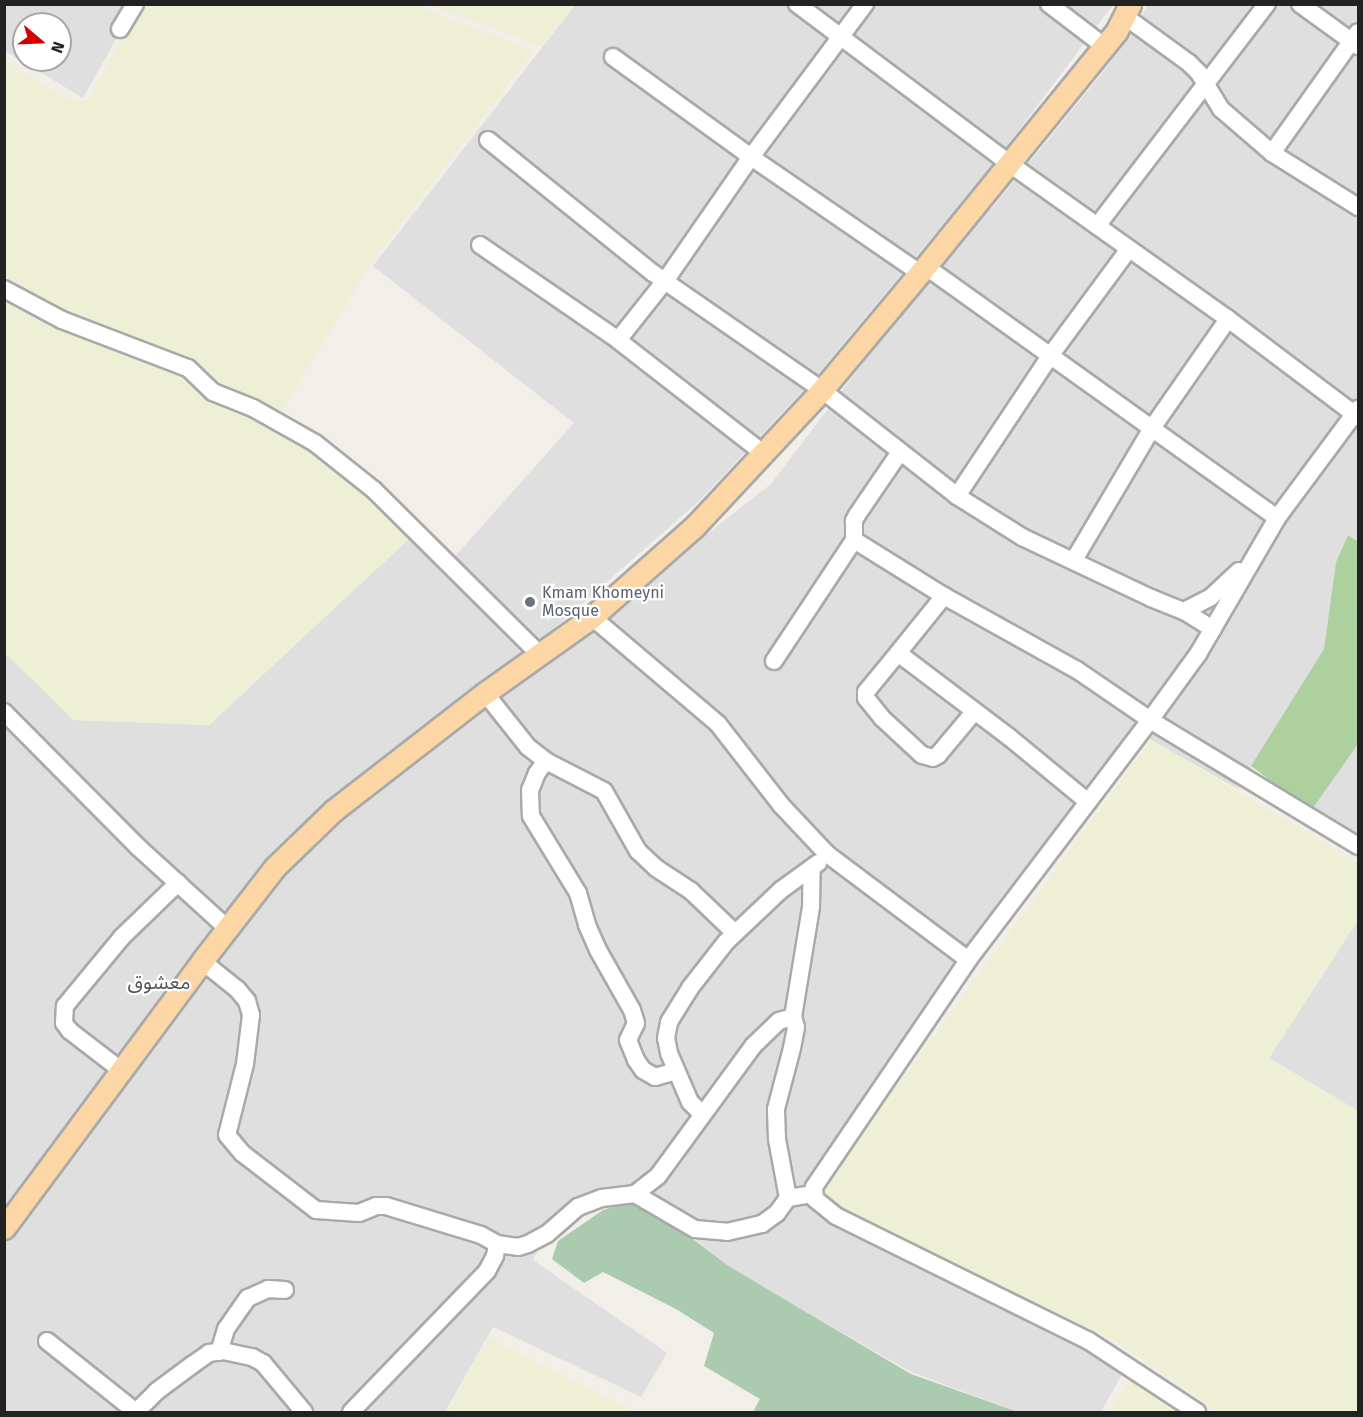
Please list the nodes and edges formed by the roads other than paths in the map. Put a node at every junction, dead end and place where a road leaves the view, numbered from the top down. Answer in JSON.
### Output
{"nodes":[{"id":1,"x":135,"y":4,"type":"edge"},
{"id":2,"x":797,"y":4,"type":"edge"},
{"id":3,"x":865,"y":4,"type":"edge"},
{"id":4,"x":1049,"y":4,"type":"edge"},
{"id":5,"x":1267,"y":4,"type":"edge"},
{"id":6,"x":1300,"y":4,"type":"edge"},
{"id":7,"x":1125,"y":21,"type":"edge"},
{"id":8,"x":120,"y":29,"type":"dead end"},
{"id":9,"x":840,"y":35,"type":"junction"},
{"id":10,"x":1356,"y":40,"type":"edge"},
{"id":11,"x":613,"y":57,"type":"dead end"},
{"id":12,"x":1207,"y":85,"type":"junction"},
{"id":13,"x":488,"y":140,"type":"dead end"},
{"id":14,"x":1272,"y":153,"type":"junction"},
{"id":15,"x":751,"y":157,"type":"junction"},
{"id":16,"x":1010,"y":164,"type":"junction"},
{"id":17,"x":1359,"y":207,"type":"edge"},
{"id":18,"x":1096,"y":226,"type":"junction"},
{"id":19,"x":480,"y":245,"type":"dead end"},
{"id":20,"x":1129,"y":249,"type":"junction"},
{"id":21,"x":923,"y":269,"type":"junction"},
{"id":22,"x":664,"y":281,"type":"junction"},
{"id":23,"x":4,"y":289,"type":"edge"},
{"id":24,"x":1228,"y":319,"type":"junction"},
{"id":25,"x":618,"y":340,"type":"junction"},
{"id":26,"x":1050,"y":356,"type":"junction"},
{"id":27,"x":822,"y":390,"type":"junction"},
{"id":28,"x":1357,"y":413,"type":"edge"},
{"id":29,"x":1152,"y":428,"type":"junction"},
{"id":30,"x":900,"y":452,"type":"junction"},
{"id":31,"x":763,"y":453,"type":"junction"},
{"id":32,"x":957,"y":496,"type":"junction"},
{"id":33,"x":1277,"y":518,"type":"junction"},
{"id":34,"x":854,"y":540,"type":"junction"},
{"id":35,"x":1254,"y":556,"type":"junction"},
{"id":36,"x":1074,"y":560,"type":"junction"},
{"id":37,"x":944,"y":596,"type":"junction"},
{"id":38,"x":1184,"y":611,"type":"junction"},
{"id":39,"x":592,"y":617,"type":"junction"},
{"id":40,"x":1213,"y":629,"type":"junction"},
{"id":41,"x":898,"y":653,"type":"junction"},
{"id":42,"x":540,"y":656,"type":"junction"},
{"id":43,"x":774,"y":661,"type":"dead end"},
{"id":44,"x":485,"y":693,"type":"junction"},
{"id":45,"x":4,"y":712,"type":"edge"},
{"id":46,"x":974,"y":712,"type":"junction"},
{"id":47,"x":1150,"y":720,"type":"junction"},
{"id":48,"x":546,"y":761,"type":"junction"},
{"id":49,"x":1089,"y":802,"type":"junction"},
{"id":50,"x":1359,"y":846,"type":"edge"},
{"id":51,"x":827,"y":854,"type":"junction"},
{"id":52,"x":812,"y":868,"type":"junction"},
{"id":53,"x":178,"y":883,"type":"junction"},
{"id":54,"x":227,"y":928,"type":"junction"},
{"id":55,"x":735,"y":933,"type":"junction"},
{"id":56,"x":968,"y":960,"type":"junction"},
{"id":57,"x":202,"y":961,"type":"junction"},
{"id":58,"x":793,"y":1017,"type":"junction"},
{"id":59,"x":122,"y":1071,"type":"junction"},
{"id":60,"x":676,"y":1071,"type":"junction"},
{"id":61,"x":702,"y":1114,"type":"junction"},
{"id":62,"x":635,"y":1194,"type":"junction"},
{"id":63,"x":814,"y":1194,"type":"junction"},
{"id":64,"x":788,"y":1198,"type":"junction"},
{"id":65,"x":4,"y":1228,"type":"edge"},
{"id":66,"x":497,"y":1244,"type":"junction"},
{"id":67,"x":285,"y":1290,"type":"dead end"},
{"id":68,"x":47,"y":1341,"type":"dead end"},
{"id":69,"x":219,"y":1352,"type":"junction"},
{"id":70,"x":136,"y":1412,"type":"edge"},
{"id":71,"x":304,"y":1413,"type":"edge"},
{"id":72,"x":351,"y":1413,"type":"edge"},
{"id":73,"x":1197,"y":1413,"type":"edge"}],
"edges":[{"from":1,"to":8,"type":"street"},
{"from":2,"to":9,"type":"street"},
{"from":3,"to":9,"type":"street"},
{"from":4,"to":7,"type":"street"},
{"from":5,"to":12,"type":"street"},
{"from":6,"to":10,"type":"street"},
{"from":7,"to":12,"type":"street"},
{"from":7,"to":16,"type":"main road"},
{"from":9,"to":15,"type":"street"},
{"from":9,"to":16,"type":"street"},
{"from":10,"to":14,"type":"street"},
{"from":11,"to":15,"type":"street"},
{"from":12,"to":14,"type":"street"},
{"from":12,"to":18,"type":"street"},
{"from":13,"to":22,"type":"street"},
{"from":14,"to":17,"type":"street"},
{"from":15,"to":21,"type":"street"},
{"from":15,"to":22,"type":"street"},
{"from":16,"to":18,"type":"street"},
{"from":16,"to":21,"type":"main road"},
{"from":18,"to":20,"type":"street"},
{"from":19,"to":25,"type":"street"},
{"from":20,"to":24,"type":"street"},
{"from":20,"to":26,"type":"street"},
{"from":21,"to":26,"type":"street"},
{"from":21,"to":27,"type":"main road"},
{"from":22,"to":25,"type":"street"},
{"from":22,"to":27,"type":"street"},
{"from":23,"to":42,"type":"street"},
{"from":24,"to":28,"type":"street"},
{"from":24,"to":29,"type":"street"},
{"from":25,"to":31,"type":"street"},
{"from":26,"to":29,"type":"street"},
{"from":26,"to":32,"type":"street"},
{"from":27,"to":30,"type":"street"},
{"from":27,"to":31,"type":"main road"},
{"from":28,"to":33,"type":"street"},
{"from":29,"to":33,"type":"street"},
{"from":29,"to":36,"type":"street"},
{"from":30,"to":32,"type":"street"},
{"from":30,"to":34,"type":"street"},
{"from":31,"to":39,"type":"main road"},
{"from":32,"to":36,"type":"street"},
{"from":33,"to":35,"type":"street"},
{"from":34,"to":37,"type":"street"},
{"from":34,"to":43,"type":"street"},
{"from":35,"to":38,"type":"street"},
{"from":35,"to":40,"type":"street"},
{"from":36,"to":38,"type":"street"},
{"from":37,"to":41,"type":"street"},
{"from":37,"to":47,"type":"street"},
{"from":38,"to":40,"type":"street"},
{"from":39,"to":42,"type":"main road"},
{"from":39,"to":51,"type":"street"},
{"from":40,"to":47,"type":"street"},
{"from":41,"to":46,"type":"street"},
{"from":41,"to":46,"type":"street"},
{"from":42,"to":44,"type":"main road"},
{"from":44,"to":48,"type":"street"},
{"from":44,"to":54,"type":"main road"},
{"from":45,"to":53,"type":"street"},
{"from":46,"to":49,"type":"street"},
{"from":47,"to":49,"type":"street"},
{"from":47,"to":50,"type":"street"},
{"from":48,"to":55,"type":"street"},
{"from":48,"to":60,"type":"street"},
{"from":49,"to":56,"type":"street"},
{"from":51,"to":52,"type":"street"},
{"from":51,"to":56,"type":"street"},
{"from":52,"to":55,"type":"street"},
{"from":52,"to":58,"type":"street"},
{"from":53,"to":54,"type":"street"},
{"from":53,"to":59,"type":"street"},
{"from":54,"to":57,"type":"main road"},
{"from":55,"to":60,"type":"street"},
{"from":56,"to":63,"type":"street"},
{"from":57,"to":59,"type":"main road"},
{"from":57,"to":66,"type":"street"},
{"from":58,"to":61,"type":"street"},
{"from":58,"to":64,"type":"street"},
{"from":59,"to":65,"type":"main road"},
{"from":60,"to":61,"type":"street"},
{"from":61,"to":62,"type":"street"},
{"from":62,"to":64,"type":"street"},
{"from":62,"to":66,"type":"street"},
{"from":63,"to":64,"type":"street"},
{"from":63,"to":73,"type":"street"},
{"from":66,"to":72,"type":"street"},
{"from":67,"to":69,"type":"street"},
{"from":68,"to":70,"type":"street"},
{"from":69,"to":70,"type":"street"},
{"from":69,"to":71,"type":"street"}]}
